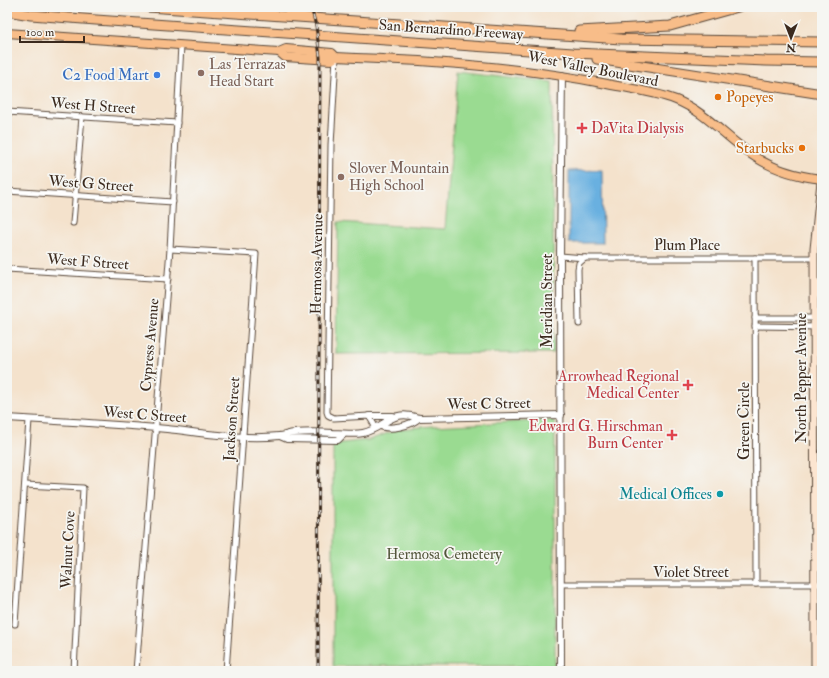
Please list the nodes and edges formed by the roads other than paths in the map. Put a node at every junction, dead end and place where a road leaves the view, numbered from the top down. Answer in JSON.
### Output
{"nodes":[{"id":1,"x":148,"y":7,"type":"edge"},
{"id":2,"x":738,"y":7,"type":"edge"},
{"id":3,"x":7,"y":11,"type":"edge"},
{"id":4,"x":528,"y":32,"type":"junction"},
{"id":5,"x":7,"y":33,"type":"edge"},
{"id":6,"x":822,"y":42,"type":"edge"},
{"id":7,"x":180,"y":45,"type":"junction"},
{"id":8,"x":573,"y":53,"type":"junction"},
{"id":9,"x":336,"y":57,"type":"junction"},
{"id":10,"x":822,"y":62,"type":"edge"},
{"id":11,"x":562,"y":75,"type":"junction"},
{"id":12,"x":822,"y":94,"type":"edge"},
{"id":13,"x":7,"y":112,"type":"edge"},
{"id":14,"x":82,"y":117,"type":"junction"},
{"id":15,"x":177,"y":123,"type":"junction"},
{"id":16,"x":822,"y":177,"type":"edge"},
{"id":17,"x":7,"y":191,"type":"edge"},
{"id":18,"x":75,"y":195,"type":"junction"},
{"id":19,"x":173,"y":202,"type":"junction"},
{"id":20,"x":73,"y":223,"type":"dead end"},
{"id":21,"x":170,"y":249,"type":"junction"},
{"id":22,"x":560,"y":256,"type":"junction"},
{"id":23,"x":585,"y":258,"type":"junction"},
{"id":24,"x":755,"y":258,"type":"junction"},
{"id":25,"x":814,"y":258,"type":"junction"},
{"id":26,"x":7,"y":269,"type":"edge"},
{"id":27,"x":168,"y":279,"type":"junction"},
{"id":28,"x":814,"y":282,"type":"junction"},
{"id":29,"x":822,"y":300,"type":"edge"},
{"id":30,"x":756,"y":318,"type":"junction"},
{"id":31,"x":818,"y":318,"type":"edge"},
{"id":32,"x":579,"y":324,"type":"dead end"},
{"id":33,"x":756,"y":326,"type":"junction"},
{"id":34,"x":818,"y":327,"type":"edge"},
{"id":35,"x":560,"y":415,"type":"junction"},
{"id":36,"x":368,"y":416,"type":"junction"},
{"id":37,"x":397,"y":416,"type":"junction"},
{"id":38,"x":7,"y":418,"type":"edge"},
{"id":39,"x":419,"y":418,"type":"junction"},
{"id":40,"x":29,"y":420,"type":"junction"},
{"id":41,"x":378,"y":427,"type":"junction"},
{"id":42,"x":154,"y":428,"type":"junction"},
{"id":43,"x":243,"y":436,"type":"junction"},
{"id":44,"x":25,"y":485,"type":"junction"},
{"id":45,"x":561,"y":584,"type":"junction"},
{"id":46,"x":756,"y":584,"type":"junction"},
{"id":47,"x":818,"y":584,"type":"edge"},
{"id":48,"x":15,"y":624,"type":"dead end"},
{"id":49,"x":821,"y":670,"type":"edge"},
{"id":50,"x":74,"y":671,"type":"edge"},
{"id":51,"x":136,"y":671,"type":"edge"},
{"id":52,"x":226,"y":671,"type":"edge"},
{"id":53,"x":561,"y":671,"type":"edge"}],
"edges":[{"from":1,"to":4,"type":"highway","name":"San Bernardino Freeway"},
{"from":2,"to":4,"type":"highway"},
{"from":3,"to":8,"type":"highway","name":"San Bernardino Freeway"},
{"from":4,"to":6,"type":"highway","name":"San Bernardino Freeway"},
{"from":5,"to":7,"type":"main road","name":"West Valley Boulevard"},
{"from":7,"to":9,"type":"main road","name":"West Valley Boulevard"},
{"from":7,"to":15,"type":"street","name":"Cypress Avenue"},
{"from":8,"to":10,"type":"highway","name":"San Bernardino Freeway"},
{"from":8,"to":12,"type":"highway"},
{"from":9,"to":11,"type":"main road","name":"West Valley Boulevard"},
{"from":9,"to":36,"type":"street","name":"Hermosa Avenue"},
{"from":11,"to":16,"type":"main road","name":"West Valley Boulevard"},
{"from":11,"to":22,"type":"street","name":"Meridian Street"},
{"from":13,"to":14,"type":"street","name":"West H Street"},
{"from":14,"to":15,"type":"street","name":"West H Street"},
{"from":14,"to":18,"type":"street"},
{"from":15,"to":19,"type":"street","name":"Cypress Avenue"},
{"from":16,"to":25,"type":"main road","name":"North Pepper Avenue"},
{"from":17,"to":18,"type":"street","name":"West G Street"},
{"from":18,"to":19,"type":"street","name":"West G Street"},
{"from":18,"to":20,"type":"street"},
{"from":19,"to":21,"type":"street","name":"Cypress Avenue"},
{"from":21,"to":27,"type":"street","name":"Cypress Avenue"},
{"from":21,"to":43,"type":"street","name":"Jackson Street"},
{"from":22,"to":23,"type":"street","name":"Plum Place"},
{"from":22,"to":35,"type":"street","name":"Meridian Street"},
{"from":23,"to":24,"type":"street","name":"Plum Place"},
{"from":23,"to":32,"type":"street"},
{"from":24,"to":25,"type":"street","name":"Plum Place"},
{"from":24,"to":30,"type":"street","name":"Green Circle"},
{"from":25,"to":28,"type":"main road","name":"North Pepper Avenue"},
{"from":26,"to":27,"type":"street","name":"West F Street"},
{"from":27,"to":42,"type":"street","name":"Cypress Avenue"},
{"from":28,"to":29,"type":"main road"},
{"from":28,"to":31,"type":"main road","name":"North Pepper Avenue"},
{"from":30,"to":31,"type":"street"},
{"from":30,"to":33,"type":"street","name":"Green Circle"},
{"from":31,"to":34,"type":"main road","name":"North Pepper Avenue"},
{"from":33,"to":34,"type":"street"},
{"from":33,"to":46,"type":"street","name":"Green Circle"},
{"from":34,"to":47,"type":"main road","name":"North Pepper Avenue"},
{"from":35,"to":39,"type":"street","name":"West C Street"},
{"from":35,"to":45,"type":"street","name":"Meridian Street"},
{"from":36,"to":37,"type":"street"},
{"from":36,"to":41,"type":"street"},
{"from":37,"to":39,"type":"street","name":"West C Street"},
{"from":37,"to":41,"type":"street","name":"West C Street"},
{"from":38,"to":40,"type":"street","name":"West C Street"},
{"from":39,"to":41,"type":"street","name":"West C Street"},
{"from":40,"to":42,"type":"street","name":"West C Street"},
{"from":40,"to":44,"type":"street"},
{"from":41,"to":43,"type":"street","name":"West C Street"},
{"from":42,"to":43,"type":"street","name":"West C Street"},
{"from":42,"to":51,"type":"street","name":"Cypress Avenue"},
{"from":43,"to":52,"type":"street","name":"Jackson Street"},
{"from":44,"to":48,"type":"street"},
{"from":44,"to":50,"type":"street","name":"Walnut Cove"},
{"from":45,"to":46,"type":"street","name":"Violet Street"},
{"from":45,"to":53,"type":"street","name":"Meridian Street"},
{"from":46,"to":47,"type":"street","name":"Violet Street"},
{"from":47,"to":49,"type":"main road","name":"North Pepper Avenue"}]}
